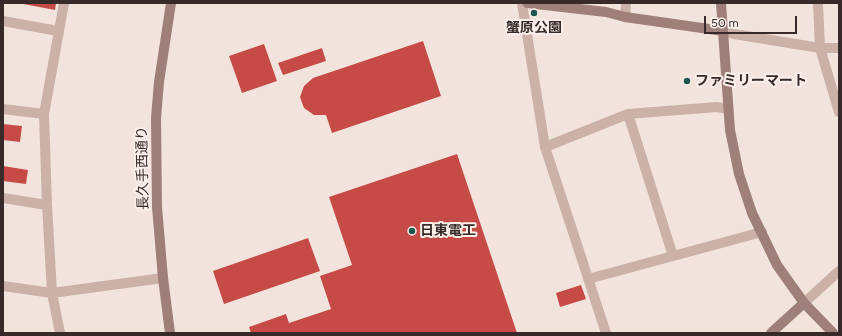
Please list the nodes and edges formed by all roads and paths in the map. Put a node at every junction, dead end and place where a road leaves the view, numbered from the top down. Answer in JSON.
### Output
{"nodes":[{"id":1,"x":64,"y":3,"type":"edge"},
{"id":2,"x":172,"y":3,"type":"edge"},
{"id":3,"x":522,"y":3,"type":"edge"},
{"id":4,"x":527,"y":3,"type":"edge"},
{"id":5,"x":626,"y":3,"type":"edge"},
{"id":6,"x":721,"y":3,"type":"edge"},
{"id":7,"x":818,"y":3,"type":"edge"},
{"id":8,"x":624,"y":17,"type":"junction"},
{"id":9,"x":3,"y":21,"type":"edge"},
{"id":10,"x":58,"y":31,"type":"junction"},
{"id":11,"x":723,"y":31,"type":"junction"},
{"id":12,"x":820,"y":48,"type":"junction"},
{"id":13,"x":839,"y":48,"type":"edge"},
{"id":14,"x":3,"y":109,"type":"edge"},
{"id":15,"x":728,"y":109,"type":"junction"},
{"id":16,"x":839,"y":112,"type":"edge"},
{"id":17,"x":44,"y":114,"type":"junction"},
{"id":18,"x":628,"y":114,"type":"junction"},
{"id":19,"x":545,"y":147,"type":"junction"},
{"id":20,"x":3,"y":198,"type":"edge"},
{"id":21,"x":47,"y":205,"type":"junction"},
{"id":22,"x":762,"y":232,"type":"junction"},
{"id":23,"x":673,"y":256,"type":"junction"},
{"id":24,"x":839,"y":271,"type":"edge"},
{"id":25,"x":163,"y":278,"type":"junction"},
{"id":26,"x":588,"y":278,"type":"junction"},
{"id":27,"x":3,"y":286,"type":"edge"},
{"id":28,"x":52,"y":293,"type":"junction"},
{"id":29,"x":804,"y":303,"type":"junction"},
{"id":30,"x":60,"y":333,"type":"edge"},
{"id":31,"x":170,"y":333,"type":"edge"},
{"id":32,"x":606,"y":333,"type":"edge"},
{"id":33,"x":771,"y":333,"type":"edge"},
{"id":34,"x":833,"y":333,"type":"edge"}],
"edges":[{"from":1,"to":10,"type":"street"},
{"from":2,"to":25,"type":"street","name":"長久手西通り"},
{"from":3,"to":19,"type":"street"},
{"from":4,"to":8,"type":"street"},
{"from":5,"to":8,"type":"street"},
{"from":6,"to":11,"type":"street"},
{"from":7,"to":12,"type":"street"},
{"from":8,"to":11,"type":"street"},
{"from":9,"to":10,"type":"street"},
{"from":10,"to":17,"type":"street"},
{"from":11,"to":12,"type":"street"},
{"from":11,"to":15,"type":"street"},
{"from":12,"to":13,"type":"street"},
{"from":12,"to":16,"type":"street"},
{"from":14,"to":17,"type":"street"},
{"from":15,"to":18,"type":"street"},
{"from":15,"to":22,"type":"street"},
{"from":17,"to":21,"type":"street"},
{"from":18,"to":19,"type":"street"},
{"from":18,"to":23,"type":"street"},
{"from":19,"to":26,"type":"street"},
{"from":20,"to":21,"type":"street"},
{"from":21,"to":28,"type":"street"},
{"from":22,"to":23,"type":"street"},
{"from":22,"to":29,"type":"street"},
{"from":23,"to":26,"type":"street"},
{"from":24,"to":29,"type":"street"},
{"from":25,"to":28,"type":"street"},
{"from":25,"to":31,"type":"street","name":"長久手西通り"},
{"from":26,"to":32,"type":"street"},
{"from":27,"to":28,"type":"street"},
{"from":28,"to":30,"type":"street"},
{"from":29,"to":33,"type":"street"},
{"from":29,"to":34,"type":"street"}]}
